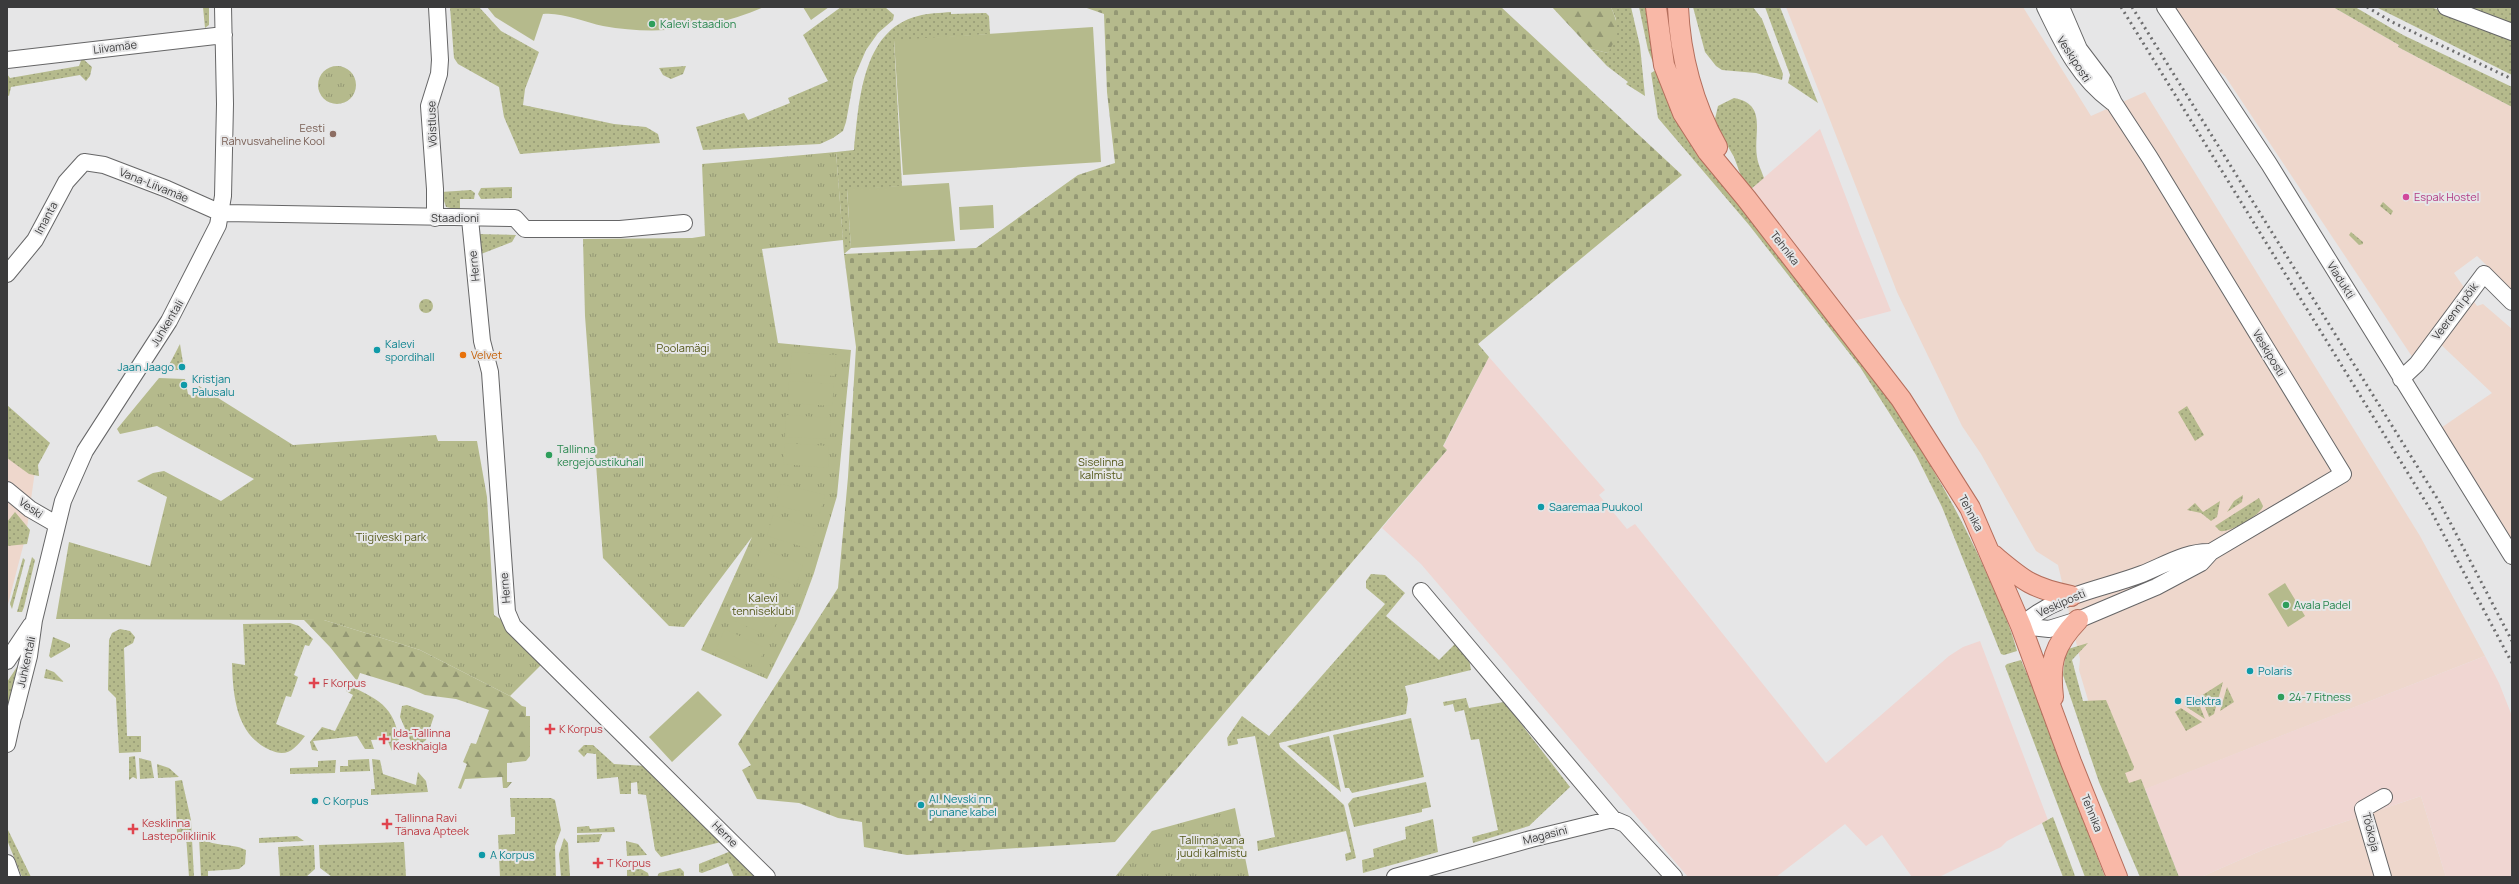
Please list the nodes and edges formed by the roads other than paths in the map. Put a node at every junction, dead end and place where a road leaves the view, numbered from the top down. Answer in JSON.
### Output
{"nodes":[{"id":1,"x":223,"y":7,"type":"edge"},
{"id":2,"x":437,"y":7,"type":"edge"},
{"id":3,"x":1656,"y":7,"type":"edge"},
{"id":4,"x":1678,"y":7,"type":"edge"},
{"id":5,"x":2045,"y":7,"type":"edge"},
{"id":6,"x":2060,"y":7,"type":"edge"},
{"id":7,"x":2165,"y":7,"type":"edge"},
{"id":8,"x":2446,"y":7,"type":"edge"},
{"id":9,"x":2512,"y":32,"type":"edge"},
{"id":10,"x":224,"y":35,"type":"junction"},
{"id":11,"x":7,"y":60,"type":"edge"},
{"id":12,"x":2114,"y":103,"type":"junction"},
{"id":13,"x":84,"y":162,"type":"joint"},
{"id":14,"x":1746,"y":198,"type":"junction"},
{"id":15,"x":221,"y":213,"type":"junction"},
{"id":16,"x":435,"y":218,"type":"junction"},
{"id":17,"x":470,"y":219,"type":"junction"},
{"id":18,"x":684,"y":223,"type":"dead end"},
{"id":19,"x":7,"y":274,"type":"edge"},
{"id":20,"x":2512,"y":302,"type":"edge"},
{"id":21,"x":2401,"y":379,"type":"junction"},
{"id":22,"x":7,"y":490,"type":"edge"},
{"id":23,"x":56,"y":524,"type":"junction"},
{"id":24,"x":2211,"y":552,"type":"junction"},
{"id":25,"x":1991,"y":553,"type":"junction"},
{"id":26,"x":2512,"y":556,"type":"edge"},
{"id":27,"x":1422,"y":591,"type":"dead end"},
{"id":28,"x":2071,"y":596,"type":"junction"},
{"id":29,"x":34,"y":620,"type":"junction"},
{"id":30,"x":2078,"y":620,"type":"junction"},
{"id":31,"x":2021,"y":626,"type":"junction"},
{"id":32,"x":7,"y":661,"type":"edge"},
{"id":33,"x":2054,"y":714,"type":"junction"},
{"id":34,"x":10,"y":721,"type":"edge"},
{"id":35,"x":7,"y":744,"type":"edge"},
{"id":36,"x":2384,"y":797,"type":"dead end"},
{"id":37,"x":1613,"y":819,"type":"junction"},
{"id":38,"x":7,"y":863,"type":"edge"},
{"id":39,"x":2116,"y":876,"type":"edge"},
{"id":40,"x":12,"y":877,"type":"edge"},
{"id":41,"x":767,"y":877,"type":"edge"},
{"id":42,"x":1395,"y":877,"type":"edge"},
{"id":43,"x":1674,"y":877,"type":"edge"},
{"id":44,"x":2384,"y":877,"type":"edge"}],
"edges":[{"from":1,"to":10,"type":"street","name":"Juhkentali"},
{"from":2,"to":16,"type":"street","name":"Võistluse"},
{"from":3,"to":14,"type":"main road","name":"Tehnika"},
{"from":4,"to":14,"type":"main road","name":"Tehnika"},
{"from":5,"to":12,"type":"street","name":"Veskiposti"},
{"from":6,"to":12,"type":"street","name":"Veskiposti"},
{"from":7,"to":21,"type":"street","name":"Viadukti"},
{"from":8,"to":9,"type":"street"},
{"from":10,"to":11,"type":"street","name":"Liivamäe"},
{"from":10,"to":15,"type":"street","name":"Juhkentali"},
{"from":12,"to":24,"type":"street","name":"Veskiposti"},
{"from":13,"to":15,"type":"street","name":"Vana-Liivamäe"},
{"from":13,"to":19,"type":"street","name":"Imanta"},
{"from":14,"to":25,"type":"main road","name":"Tehnika"},
{"from":15,"to":16,"type":"street","name":"Staadioni"},
{"from":15,"to":23,"type":"street","name":"Juhkentali"},
{"from":16,"to":17,"type":"street","name":"Staadioni"},
{"from":17,"to":18,"type":"street","name":"Staadioni"},
{"from":17,"to":41,"type":"street","name":"Herne"},
{"from":20,"to":21,"type":"street","name":"Veerenni põik"},
{"from":21,"to":26,"type":"street","name":"Viadukti"},
{"from":22,"to":23,"type":"street","name":"Veski"},
{"from":23,"to":29,"type":"street","name":"Juhkentali"},
{"from":24,"to":28,"type":"street","name":"Veskiposti"},
{"from":24,"to":30,"type":"street","name":"Veskiposti"},
{"from":25,"to":28,"type":"main road"},
{"from":25,"to":31,"type":"main road","name":"Tehnika"},
{"from":27,"to":37,"type":"street"},
{"from":28,"to":31,"type":"street","name":"Veskiposti"},
{"from":29,"to":32,"type":"street","name":"Juhkentali"},
{"from":29,"to":34,"type":"street","name":"Juhkentali"},
{"from":30,"to":31,"type":"street","name":"Veskiposti"},
{"from":30,"to":33,"type":"main road"},
{"from":31,"to":33,"type":"main road","name":"Tehnika"},
{"from":33,"to":39,"type":"main road","name":"Tehnika"},
{"from":34,"to":35,"type":"street","name":"Juhkentali"},
{"from":36,"to":44,"type":"street","name":"Töökoja"},
{"from":37,"to":42,"type":"street","name":"Magasini"},
{"from":37,"to":43,"type":"street"},
{"from":38,"to":40,"type":"street"}]}
